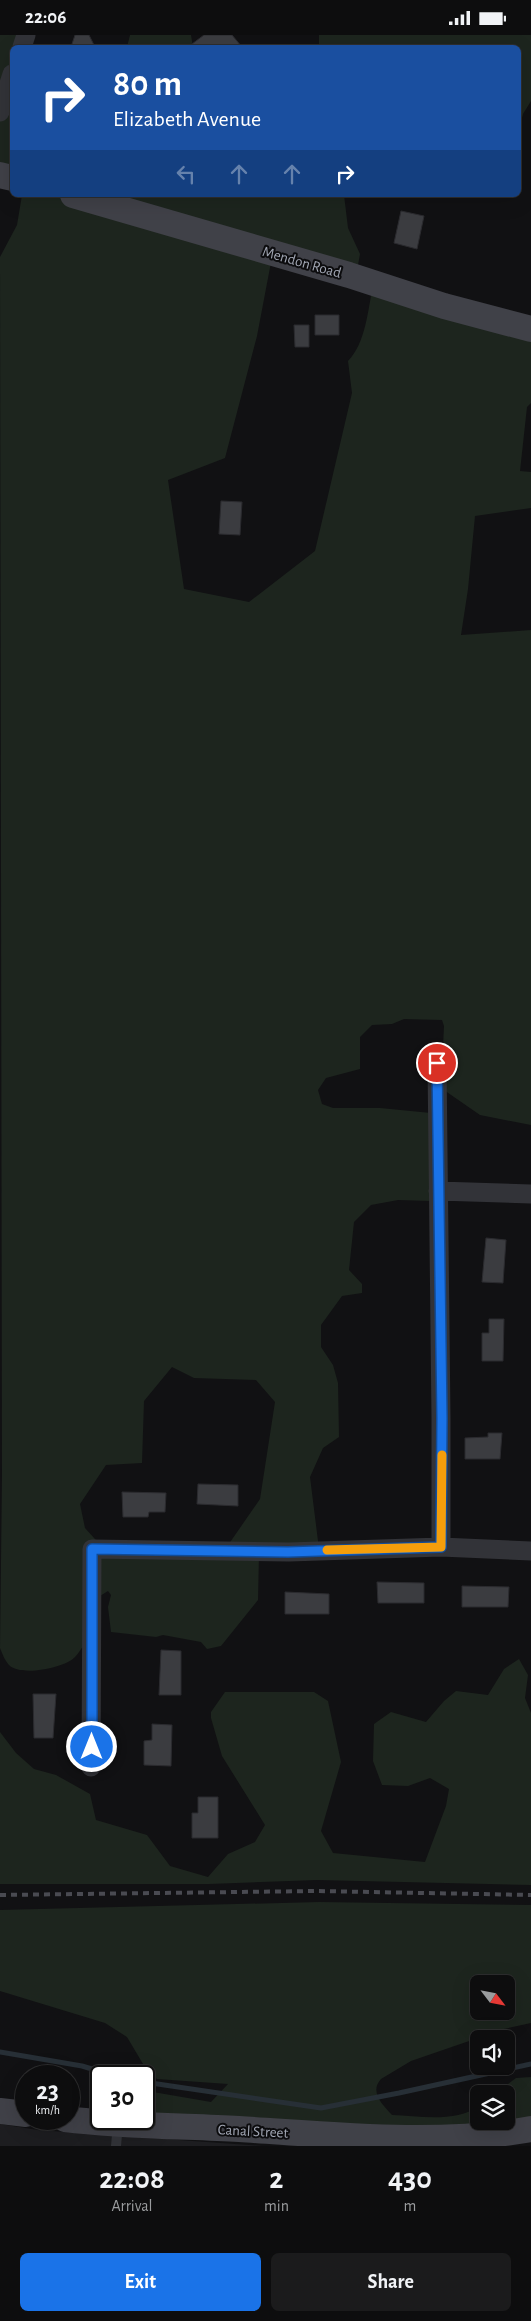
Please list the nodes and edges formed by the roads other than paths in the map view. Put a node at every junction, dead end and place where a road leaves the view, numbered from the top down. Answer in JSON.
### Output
{"nodes":[{"id":1,"x":10,"y":80,"type":"edge"},
{"id":2,"x":0,"y":112,"type":"edge"},
{"id":3,"x":80,"y":197,"type":"edge"},
{"id":4,"x":531,"y":329,"type":"edge"},
{"id":5,"x":437,"y":1063,"type":"dead end"},
{"id":6,"x":438,"y":1191,"type":"junction"},
{"id":7,"x":531,"y":1194,"type":"edge"},
{"id":8,"x":441,"y":1547,"type":"junction"},
{"id":9,"x":531,"y":1551,"type":"edge"},
{"id":10,"x":92,"y":1767,"type":"dead end"},
{"id":11,"x":0,"y":2111,"type":"edge"},
{"id":12,"x":15,"y":2113,"type":"edge"},
{"id":13,"x":80,"y":2124,"type":"edge"},
{"id":14,"x":531,"y":2129,"type":"edge"},
{"id":15,"x":117,"y":2135,"type":"edge"}],
"edges":[{"from":1,"to":2,"type":"street"},
{"from":3,"to":4,"type":"street","name":"Mendon Road"},
{"from":5,"to":6,"type":"street"},
{"from":6,"to":7,"type":"street"},
{"from":6,"to":8,"type":"street"},
{"from":8,"to":9,"type":"street"},
{"from":8,"to":10,"type":"street"},
{"from":11,"to":12,"type":"street"},
{"from":13,"to":15,"type":"street","name":"Canal Street"},
{"from":14,"to":15,"type":"street","name":"Canal Street"}]}
